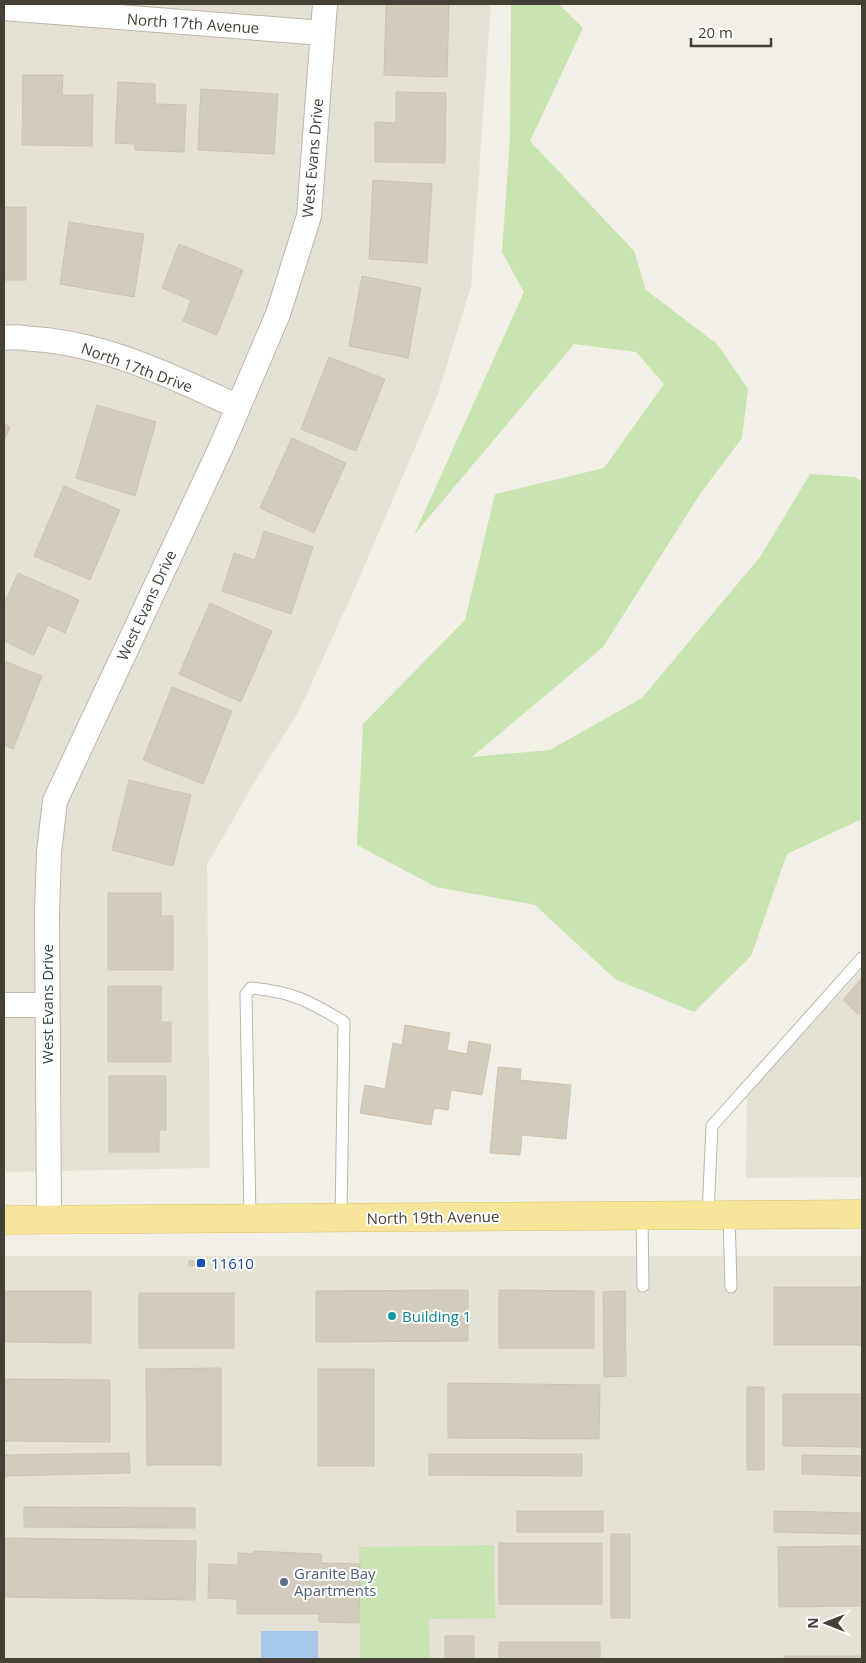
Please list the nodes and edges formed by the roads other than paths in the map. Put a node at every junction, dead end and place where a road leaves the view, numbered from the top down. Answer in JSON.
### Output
{"nodes":[{"id":1,"x":325,"y":4,"type":"edge"},
{"id":2,"x":4,"y":8,"type":"edge"},
{"id":3,"x":323,"y":33,"type":"junction"},
{"id":4,"x":4,"y":338,"type":"edge"},
{"id":5,"x":238,"y":407,"type":"junction"},
{"id":6,"x":862,"y":958,"type":"edge"},
{"id":7,"x":4,"y":1005,"type":"edge"},
{"id":8,"x":47,"y":1005,"type":"junction"},
{"id":9,"x":718,"y":1214,"type":"junction"},
{"id":10,"x":862,"y":1214,"type":"edge"},
{"id":11,"x":642,"y":1215,"type":"junction"},
{"id":12,"x":250,"y":1218,"type":"junction"},
{"id":13,"x":341,"y":1218,"type":"junction"},
{"id":14,"x":4,"y":1220,"type":"edge"},
{"id":15,"x":49,"y":1220,"type":"junction"},
{"id":16,"x":643,"y":1286,"type":"dead end"},
{"id":17,"x":731,"y":1287,"type":"dead end"}],
"edges":[{"from":1,"to":3,"type":"street","name":"West Evans Drive"},
{"from":2,"to":3,"type":"street","name":"North 17th Avenue"},
{"from":3,"to":5,"type":"street","name":"West Evans Drive"},
{"from":4,"to":5,"type":"street","name":"North 17th Drive"},
{"from":5,"to":8,"type":"street","name":"West Evans Drive"},
{"from":6,"to":9,"type":"lane"},
{"from":7,"to":8,"type":"street"},
{"from":8,"to":15,"type":"street","name":"West Evans Drive"},
{"from":9,"to":10,"type":"main road","name":"North 19th Avenue"},
{"from":9,"to":11,"type":"main road","name":"North 19th Avenue"},
{"from":9,"to":17,"type":"lane"},
{"from":11,"to":13,"type":"main road","name":"North 19th Avenue"},
{"from":11,"to":16,"type":"lane"},
{"from":12,"to":13,"type":"main road","name":"North 19th Avenue"},
{"from":12,"to":13,"type":"lane"},
{"from":12,"to":15,"type":"main road","name":"North 19th Avenue"},
{"from":14,"to":15,"type":"main road","name":"North 19th Avenue"}]}
